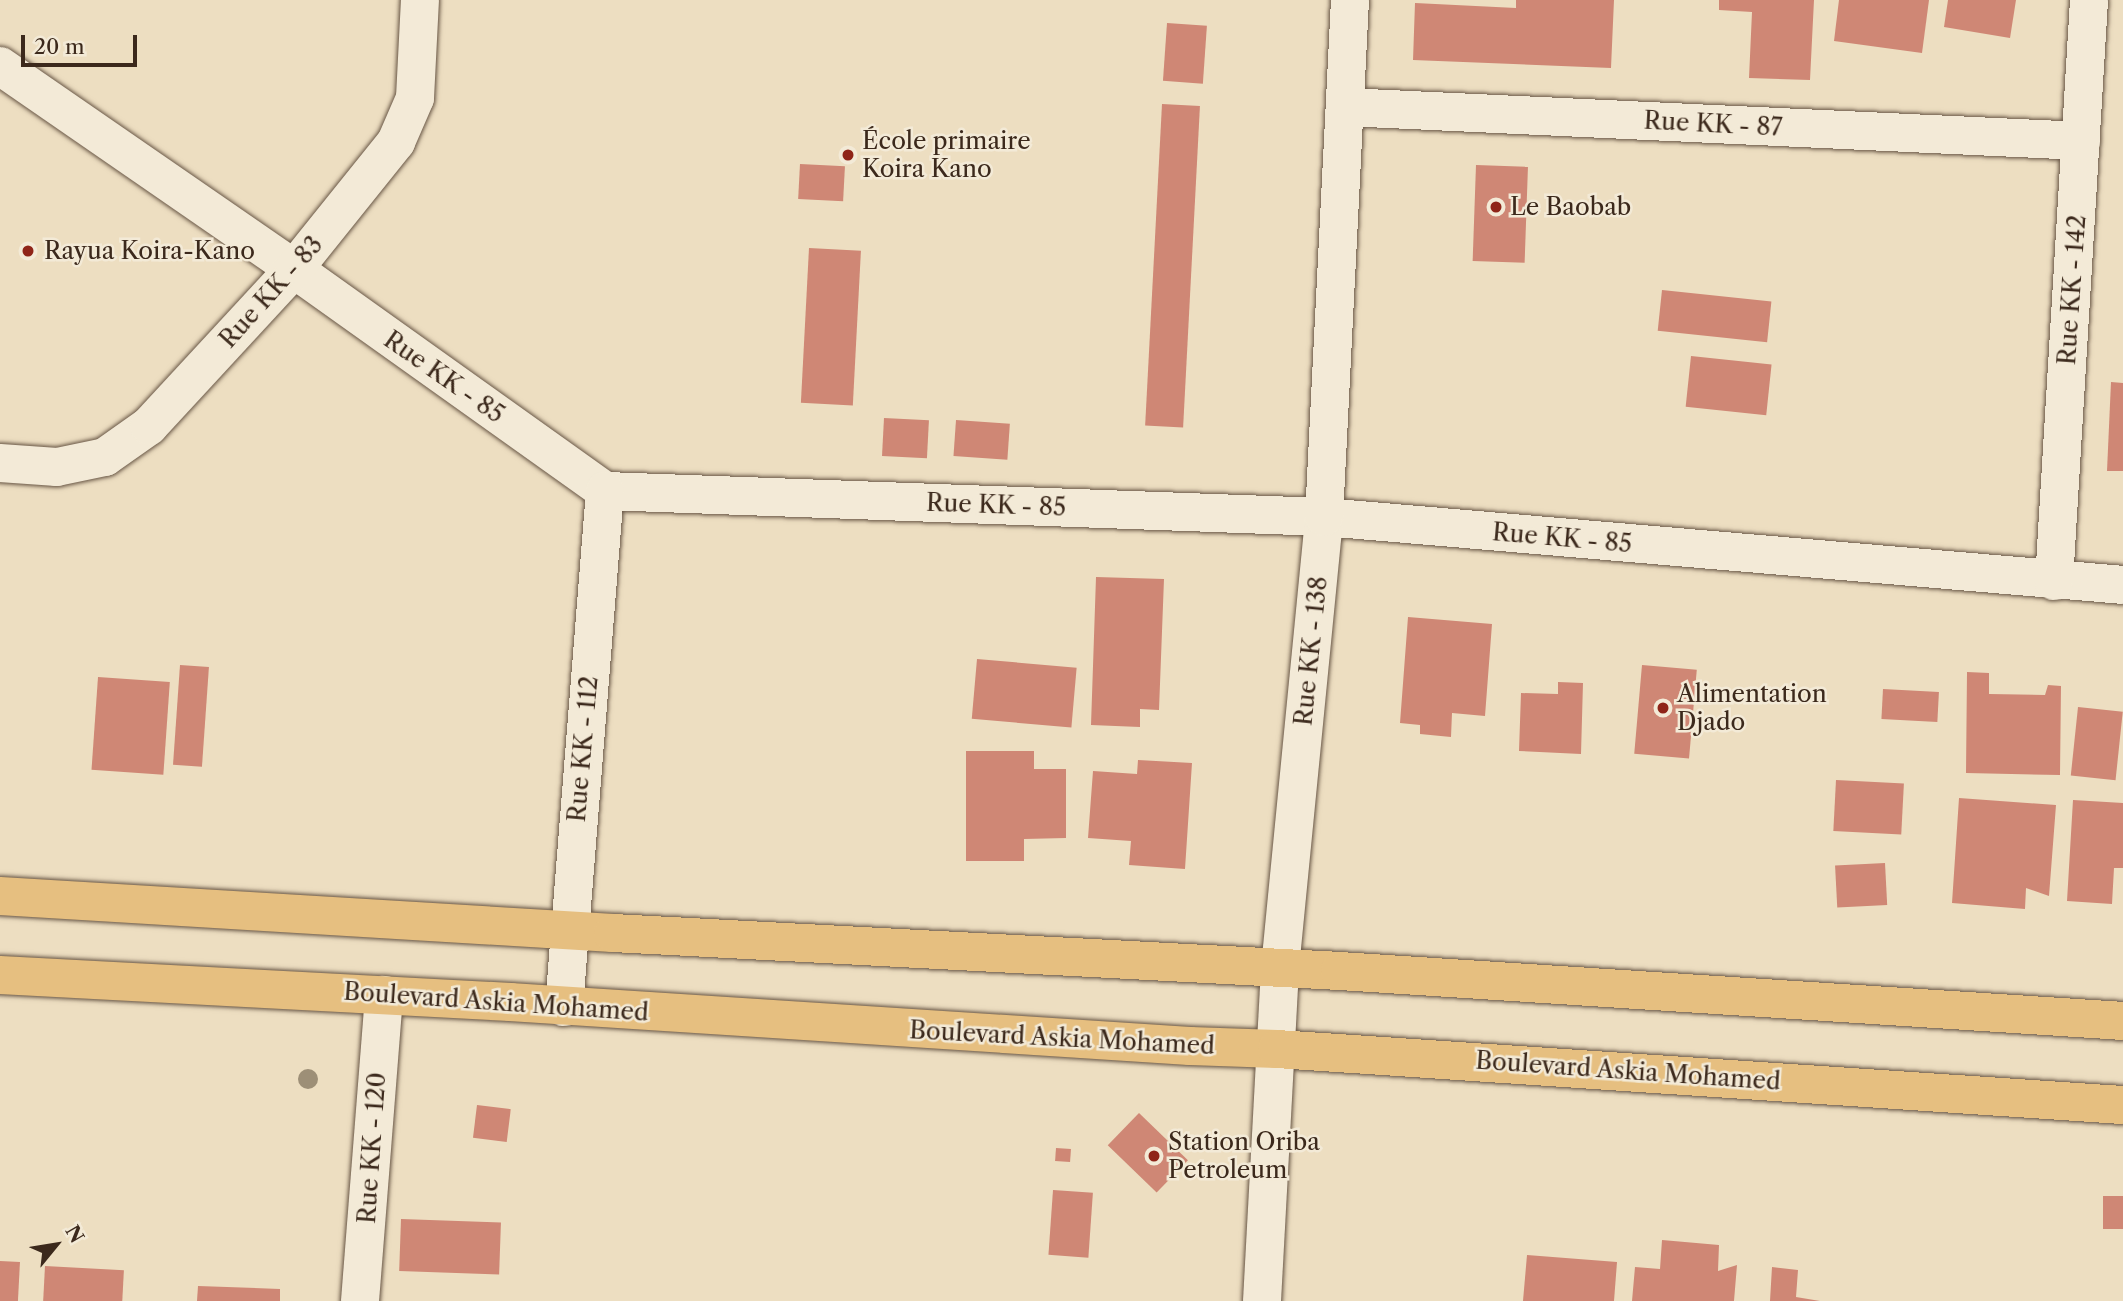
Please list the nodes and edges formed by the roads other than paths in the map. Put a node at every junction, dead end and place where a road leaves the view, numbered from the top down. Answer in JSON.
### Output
{"nodes":[{"id":1,"x":420,"y":0,"type":"edge"},
{"id":2,"x":1350,"y":0,"type":"edge"},
{"id":3,"x":2089,"y":0,"type":"edge"},
{"id":4,"x":0,"y":66,"type":"edge"},
{"id":5,"x":1345,"y":107,"type":"junction"},
{"id":6,"x":2081,"y":141,"type":"junction"},
{"id":7,"x":294,"y":269,"type":"junction"},
{"id":8,"x":0,"y":463,"type":"edge"},
{"id":9,"x":605,"y":491,"type":"junction"},
{"id":10,"x":1324,"y":517,"type":"junction"},
{"id":11,"x":2054,"y":581,"type":"junction"},
{"id":12,"x":2123,"y":585,"type":"edge"},
{"id":13,"x":0,"y":896,"type":"edge"},
{"id":14,"x":568,"y":929,"type":"junction"},
{"id":15,"x":1280,"y":968,"type":"junction"},
{"id":16,"x":0,"y":975,"type":"edge"},
{"id":17,"x":384,"y":995,"type":"junction"},
{"id":18,"x":564,"y":1007,"type":"junction"},
{"id":19,"x":2123,"y":1021,"type":"edge"},
{"id":20,"x":1278,"y":1049,"type":"junction"},
{"id":21,"x":2123,"y":1105,"type":"edge"},
{"id":22,"x":360,"y":1301,"type":"edge"},
{"id":23,"x":1262,"y":1301,"type":"edge"}],
"edges":[{"from":1,"to":7,"type":"street","name":"Rue KK - 83"},
{"from":2,"to":5,"type":"street","name":"Rue KK - 138"},
{"from":3,"to":6,"type":"street","name":"Rue KK - 142"},
{"from":4,"to":7,"type":"street","name":"Rue KK - 85"},
{"from":5,"to":6,"type":"street","name":"Rue KK - 87"},
{"from":5,"to":10,"type":"street","name":"Rue KK - 138"},
{"from":6,"to":11,"type":"street","name":"Rue KK - 142"},
{"from":7,"to":8,"type":"street","name":"Rue KK - 83"},
{"from":7,"to":9,"type":"street","name":"Rue KK - 85"},
{"from":9,"to":10,"type":"street","name":"Rue KK - 85"},
{"from":9,"to":14,"type":"street","name":"Rue KK - 112"},
{"from":10,"to":11,"type":"street","name":"Rue KK - 85"},
{"from":10,"to":15,"type":"street","name":"Rue KK - 138"},
{"from":11,"to":12,"type":"street","name":"Rue KK - 85"},
{"from":13,"to":14,"type":"main road"},
{"from":14,"to":15,"type":"main road"},
{"from":14,"to":18,"type":"street","name":"Rue KK - 112"},
{"from":15,"to":19,"type":"main road"},
{"from":15,"to":20,"type":"street","name":"Rue KK - 138"},
{"from":16,"to":17,"type":"main road","name":"Boulevard Askia Mohamed"},
{"from":17,"to":18,"type":"main road","name":"Boulevard Askia Mohamed"},
{"from":17,"to":22,"type":"street","name":"Rue KK - 120"},
{"from":18,"to":20,"type":"main road","name":"Boulevard Askia Mohamed"},
{"from":20,"to":21,"type":"main road","name":"Boulevard Askia Mohamed"},
{"from":20,"to":23,"type":"street","name":"Rue KK - 138"}]}
